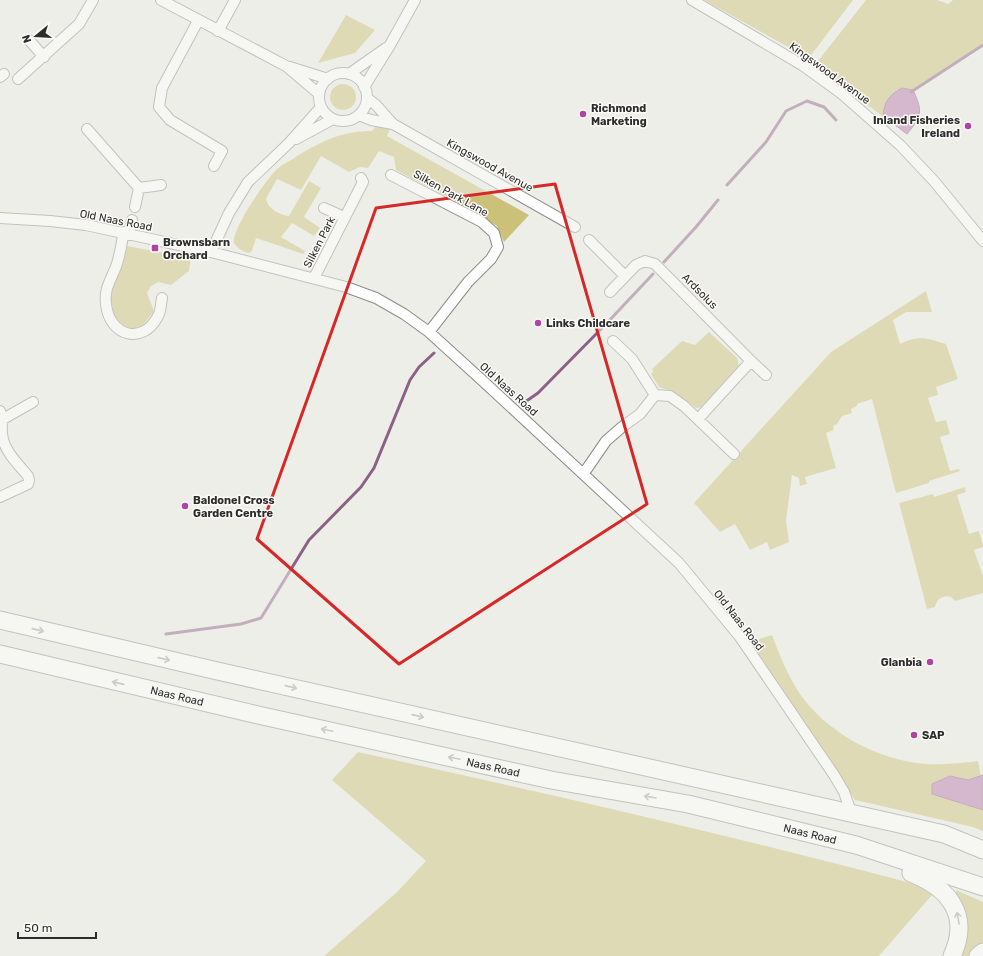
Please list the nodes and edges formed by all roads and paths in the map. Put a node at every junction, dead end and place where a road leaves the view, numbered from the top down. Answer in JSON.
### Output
{"nodes":[{"id":1,"x":93,"y":0,"type":"edge"},
{"id":2,"x":161,"y":0,"type":"edge"},
{"id":3,"x":235,"y":0,"type":"edge"},
{"id":4,"x":415,"y":0,"type":"edge"},
{"id":5,"x":692,"y":0,"type":"edge"},
{"id":6,"x":198,"y":21,"type":"junction"},
{"id":7,"x":218,"y":31,"type":"junction"},
{"id":8,"x":29,"y":40,"type":"dead end"},
{"id":9,"x":390,"y":45,"type":"junction"},
{"id":10,"x":44,"y":57,"type":"junction"},
{"id":11,"x":286,"y":66,"type":"junction"},
{"id":12,"x":349,"y":74,"type":"junction"},
{"id":13,"x":18,"y":79,"type":"dead end"},
{"id":14,"x":328,"y":79,"type":"junction"},
{"id":15,"x":364,"y":87,"type":"junction"},
{"id":16,"x":319,"y":94,"type":"junction"},
{"id":17,"x":367,"y":98,"type":"junction"},
{"id":18,"x":321,"y":107,"type":"junction"},
{"id":19,"x":359,"y":115,"type":"junction"},
{"id":20,"x":333,"y":119,"type":"junction"},
{"id":21,"x":393,"y":124,"type":"junction"},
{"id":22,"x":87,"y":130,"type":"dead end"},
{"id":23,"x":289,"y":143,"type":"junction"},
{"id":24,"x":214,"y":166,"type":"dead end"},
{"id":25,"x":391,"y":174,"type":"dead end"},
{"id":26,"x":362,"y":178,"type":"dead end"},
{"id":27,"x":160,"y":185,"type":"dead end"},
{"id":28,"x":140,"y":188,"type":"junction"},
{"id":29,"x":135,"y":207,"type":"dead end"},
{"id":30,"x":324,"y":208,"type":"dead end"},
{"id":31,"x":344,"y":217,"type":"junction"},
{"id":32,"x":0,"y":218,"type":"edge"},
{"id":33,"x":132,"y":220,"type":"dead end"},
{"id":34,"x":575,"y":227,"type":"dead end"},
{"id":35,"x":127,"y":233,"type":"junction"},
{"id":36,"x":589,"y":240,"type":"dead end"},
{"id":37,"x":983,"y":241,"type":"edge"},
{"id":38,"x":211,"y":252,"type":"junction"},
{"id":39,"x":626,"y":276,"type":"junction"},
{"id":40,"x":314,"y":278,"type":"junction"},
{"id":41,"x":610,"y":292,"type":"dead end"},
{"id":42,"x":162,"y":298,"type":"dead end"},
{"id":43,"x":429,"y":332,"type":"junction"},
{"id":44,"x":613,"y":341,"type":"dead end"},
{"id":45,"x":751,"y":361,"type":"junction"},
{"id":46,"x":766,"y":375,"type":"dead end"},
{"id":47,"x":655,"y":395,"type":"junction"},
{"id":48,"x":33,"y":402,"type":"dead end"},
{"id":49,"x":2,"y":415,"type":"edge"},
{"id":50,"x":699,"y":418,"type":"junction"},
{"id":51,"x":734,"y":454,"type":"dead end"},
{"id":52,"x":584,"y":473,"type":"junction"},
{"id":53,"x":0,"y":497,"type":"edge"},
{"id":54,"x":0,"y":620,"type":"edge"},
{"id":55,"x":4,"y":656,"type":"edge"},
{"id":56,"x":688,"y":804,"type":"junction"},
{"id":57,"x":850,"y":812,"type":"junction"},
{"id":58,"x":944,"y":834,"type":"junction"},
{"id":59,"x":983,"y":844,"type":"edge"},
{"id":60,"x":983,"y":850,"type":"edge"},
{"id":61,"x":983,"y":887,"type":"edge"},
{"id":62,"x":983,"y":952,"type":"edge"},
{"id":63,"x":952,"y":956,"type":"edge"},
{"id":64,"x":978,"y":956,"type":"edge"}],
"edges":[{"from":1,"to":10,"type":"street"},
{"from":2,"to":6,"type":"street"},
{"from":3,"to":7,"type":"street"},
{"from":4,"to":9,"type":"street"},
{"from":5,"to":37,"type":"street","name":"Kingswood Avenue"},
{"from":6,"to":7,"type":"street"},
{"from":6,"to":24,"type":"street"},
{"from":7,"to":11,"type":"street"},
{"from":8,"to":10,"type":"street"},
{"from":9,"to":12,"type":"street"},
{"from":9,"to":15,"type":"street"},
{"from":10,"to":13,"type":"street"},
{"from":11,"to":14,"type":"street"},
{"from":11,"to":16,"type":"street"},
{"from":12,"to":14,"type":"street"},
{"from":12,"to":15,"type":"street"},
{"from":14,"to":16,"type":"street"},
{"from":15,"to":17,"type":"street"},
{"from":16,"to":18,"type":"street"},
{"from":17,"to":19,"type":"street"},
{"from":17,"to":21,"type":"street","name":"Kingswood Avenue"},
{"from":18,"to":20,"type":"street"},
{"from":18,"to":23,"type":"street"},
{"from":19,"to":20,"type":"street"},
{"from":19,"to":21,"type":"street","name":"Kingswood Avenue"},
{"from":20,"to":23,"type":"street"},
{"from":21,"to":34,"type":"street","name":"Kingswood Avenue"},
{"from":22,"to":28,"type":"street"},
{"from":23,"to":38,"type":"street"},
{"from":25,"to":43,"type":"street","name":"Silken Park Lane"},
{"from":26,"to":31,"type":"street","name":"Silken Park"},
{"from":27,"to":28,"type":"street"},
{"from":28,"to":29,"type":"street"},
{"from":30,"to":31,"type":"street","name":"Silken Park"},
{"from":31,"to":40,"type":"street","name":"Silken Park"},
{"from":32,"to":35,"type":"street","name":"Old Naas Road"},
{"from":33,"to":35,"type":"street"},
{"from":35,"to":38,"type":"street","name":"Old Naas Road"},
{"from":35,"to":42,"type":"street"},
{"from":36,"to":39,"type":"street"},
{"from":38,"to":40,"type":"street","name":"Old Naas Road"},
{"from":39,"to":41,"type":"street","name":"Ardsolus"},
{"from":39,"to":45,"type":"street","name":"Ardsolus"},
{"from":40,"to":43,"type":"street","name":"Old Naas Road"},
{"from":43,"to":52,"type":"street","name":"Old Naas Road"},
{"from":44,"to":47,"type":"street"},
{"from":45,"to":46,"type":"street","name":"Ardsolus"},
{"from":45,"to":50,"type":"street"},
{"from":47,"to":50,"type":"street"},
{"from":47,"to":52,"type":"street"},
{"from":48,"to":49,"type":"street"},
{"from":49,"to":53,"type":"street"},
{"from":50,"to":51,"type":"street"},
{"from":52,"to":57,"type":"street","name":"Old Naas Road"},
{"from":54,"to":57,"type":"highway","one_way":true},
{"from":56,"to":55,"type":"highway","name":"Naas Road","one_way":true},
{"from":56,"to":61,"type":"highway","name":"Naas Road"},
{"from":63,"to":56,"type":"highway","one_way":true},
{"from":57,"to":58,"type":"highway"},
{"from":58,"to":59,"type":"highway"},
{"from":58,"to":60,"type":"highway"},
{"from":62,"to":64,"type":"highway"}]}
